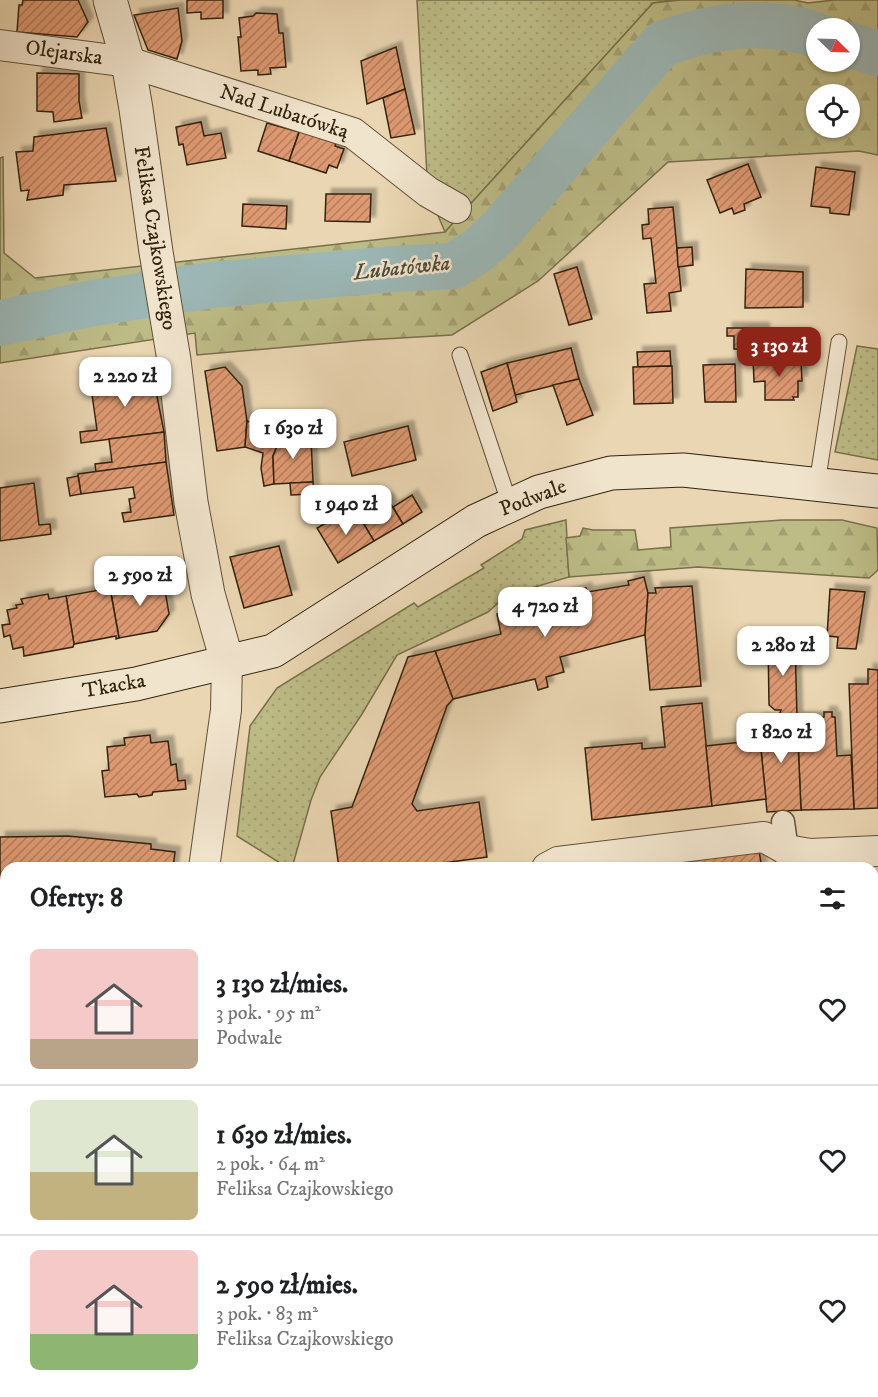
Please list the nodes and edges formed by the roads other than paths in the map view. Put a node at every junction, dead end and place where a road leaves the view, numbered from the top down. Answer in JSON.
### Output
{"nodes":[{"id":1,"x":110,"y":0,"type":"edge"},
{"id":2,"x":0,"y":45,"type":"edge"},
{"id":3,"x":128,"y":62,"type":"junction"},
{"id":4,"x":456,"y":208,"type":"dead end"},
{"id":5,"x":839,"y":342,"type":"dead end"},
{"id":6,"x":460,"y":355,"type":"dead end"},
{"id":7,"x":817,"y":484,"type":"junction"},
{"id":8,"x":864,"y":489,"type":"edge"},
{"id":9,"x":510,"y":505,"type":"junction"},
{"id":10,"x":878,"y":505,"type":"edge"},
{"id":11,"x":227,"y":661,"type":"junction"},
{"id":12,"x":0,"y":706,"type":"edge"},
{"id":13,"x":783,"y":841,"type":"edge"},
{"id":14,"x":878,"y":851,"type":"edge"},
{"id":15,"x":205,"y":862,"type":"edge"},
{"id":16,"x":558,"y":862,"type":"edge"}],
"edges":[{"from":1,"to":3,"type":"main road","name":"Feliksa Czajkowskiego"},
{"from":2,"to":3,"type":"street","name":"Olejarska"},
{"from":3,"to":4,"type":"street","name":"Nad Lubatówką"},
{"from":3,"to":11,"type":"main road","name":"Feliksa Czajkowskiego"},
{"from":5,"to":7,"type":"lane"},
{"from":6,"to":9,"type":"lane"},
{"from":7,"to":8,"type":"main road","name":"Podwale"},
{"from":7,"to":9,"type":"main road","name":"Podwale"},
{"from":8,"to":10,"type":"street"},
{"from":9,"to":11,"type":"main road","name":"Podwale"},
{"from":11,"to":12,"type":"main road","name":"Tkacka"},
{"from":11,"to":15,"type":"street","name":"Feliksa Czajkowskiego"},
{"from":13,"to":14,"type":"street"},
{"from":13,"to":16,"type":"street"}]}
